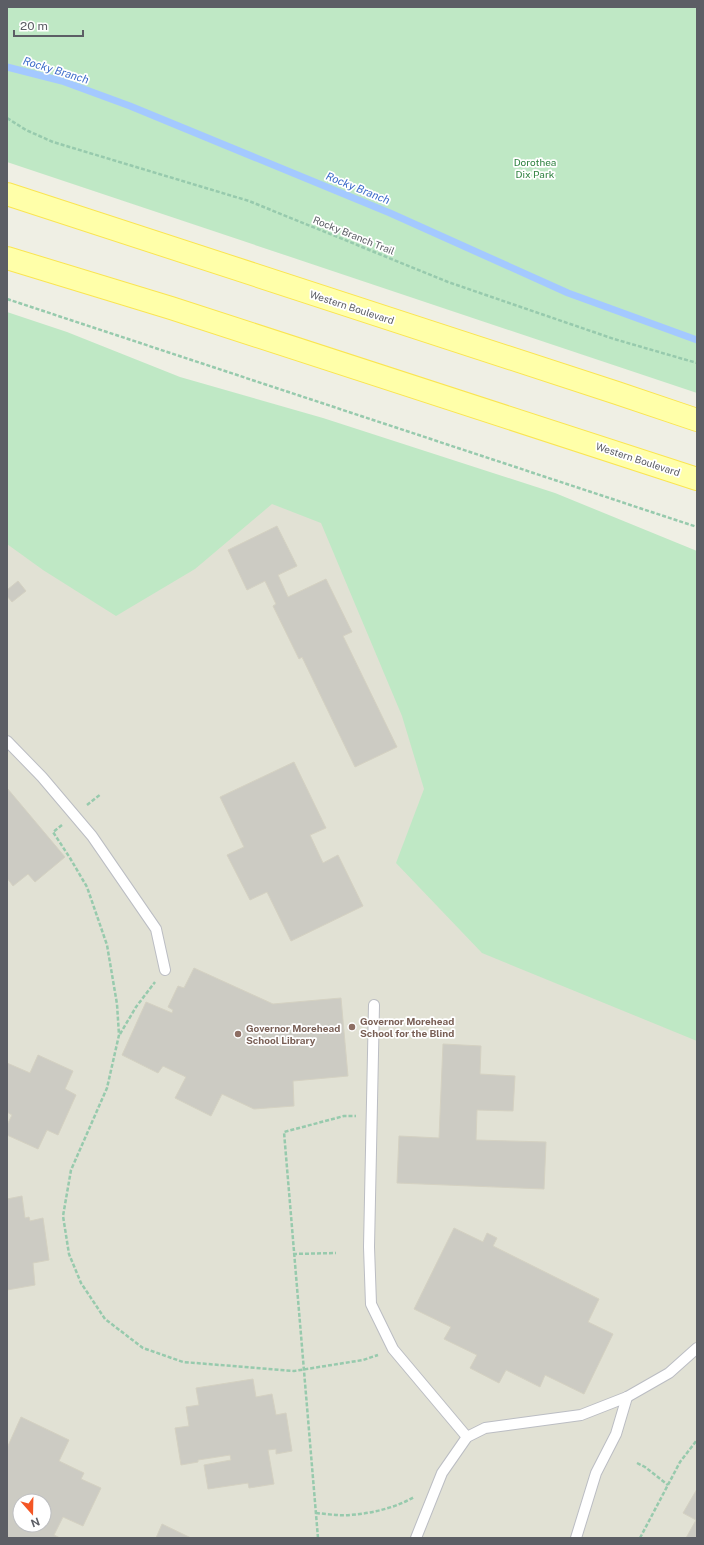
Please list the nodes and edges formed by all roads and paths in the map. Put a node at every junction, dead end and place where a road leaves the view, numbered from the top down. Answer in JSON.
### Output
{"nodes":[{"id":1,"x":7,"y":118,"type":"edge"},
{"id":2,"x":7,"y":194,"type":"edge"},
{"id":3,"x":7,"y":258,"type":"edge"},
{"id":4,"x":7,"y":299,"type":"edge"},
{"id":5,"x":697,"y":363,"type":"edge"},
{"id":6,"x":697,"y":420,"type":"edge"},
{"id":7,"x":697,"y":479,"type":"edge"},
{"id":8,"x":697,"y":527,"type":"edge"},
{"id":9,"x":7,"y":741,"type":"edge"},
{"id":10,"x":101,"y":794,"type":"dead end"},
{"id":11,"x":74,"y":815,"type":"junction"},
{"id":12,"x":165,"y":970,"type":"dead end"},
{"id":13,"x":152,"y":985,"type":"dead end"},
{"id":14,"x":374,"y":1006,"type":"dead end"},
{"id":15,"x":119,"y":1035,"type":"junction"},
{"id":16,"x":356,"y":1116,"type":"dead end"},
{"id":17,"x":336,"y":1253,"type":"dead end"},
{"id":18,"x":294,"y":1254,"type":"junction"},
{"id":19,"x":697,"y":1348,"type":"edge"},
{"id":20,"x":382,"y":1354,"type":"dead end"},
{"id":21,"x":303,"y":1370,"type":"junction"},
{"id":22,"x":627,"y":1397,"type":"junction"},
{"id":23,"x":467,"y":1437,"type":"junction"},
{"id":24,"x":697,"y":1440,"type":"edge"},
{"id":25,"x":637,"y":1463,"type":"dead end"},
{"id":26,"x":668,"y":1485,"type":"junction"},
{"id":27,"x":417,"y":1496,"type":"dead end"},
{"id":28,"x":316,"y":1513,"type":"junction"},
{"id":29,"x":318,"y":1538,"type":"edge"},
{"id":30,"x":416,"y":1538,"type":"edge"},
{"id":31,"x":576,"y":1538,"type":"edge"},
{"id":32,"x":640,"y":1538,"type":"edge"}],
"edges":[{"from":1,"to":5,"type":"path","name":"Rocky Branch Trail"},
{"from":2,"to":6,"type":"main road","name":"Western Boulevard"},
{"from":3,"to":7,"type":"main road","name":"Western Boulevard"},
{"from":4,"to":8,"type":"path"},
{"from":9,"to":11,"type":"lane"},
{"from":10,"to":11,"type":"path"},
{"from":11,"to":12,"type":"lane"},
{"from":11,"to":15,"type":"path"},
{"from":13,"to":15,"type":"path"},
{"from":14,"to":23,"type":"lane"},
{"from":15,"to":21,"type":"path"},
{"from":16,"to":18,"type":"path"},
{"from":17,"to":18,"type":"path"},
{"from":18,"to":21,"type":"path"},
{"from":19,"to":22,"type":"lane"},
{"from":20,"to":21,"type":"path"},
{"from":21,"to":28,"type":"path"},
{"from":22,"to":23,"type":"lane"},
{"from":22,"to":31,"type":"lane"},
{"from":23,"to":30,"type":"lane"},
{"from":24,"to":26,"type":"path"},
{"from":25,"to":26,"type":"path"},
{"from":26,"to":32,"type":"path"},
{"from":27,"to":28,"type":"path"},
{"from":28,"to":29,"type":"path"}]}
